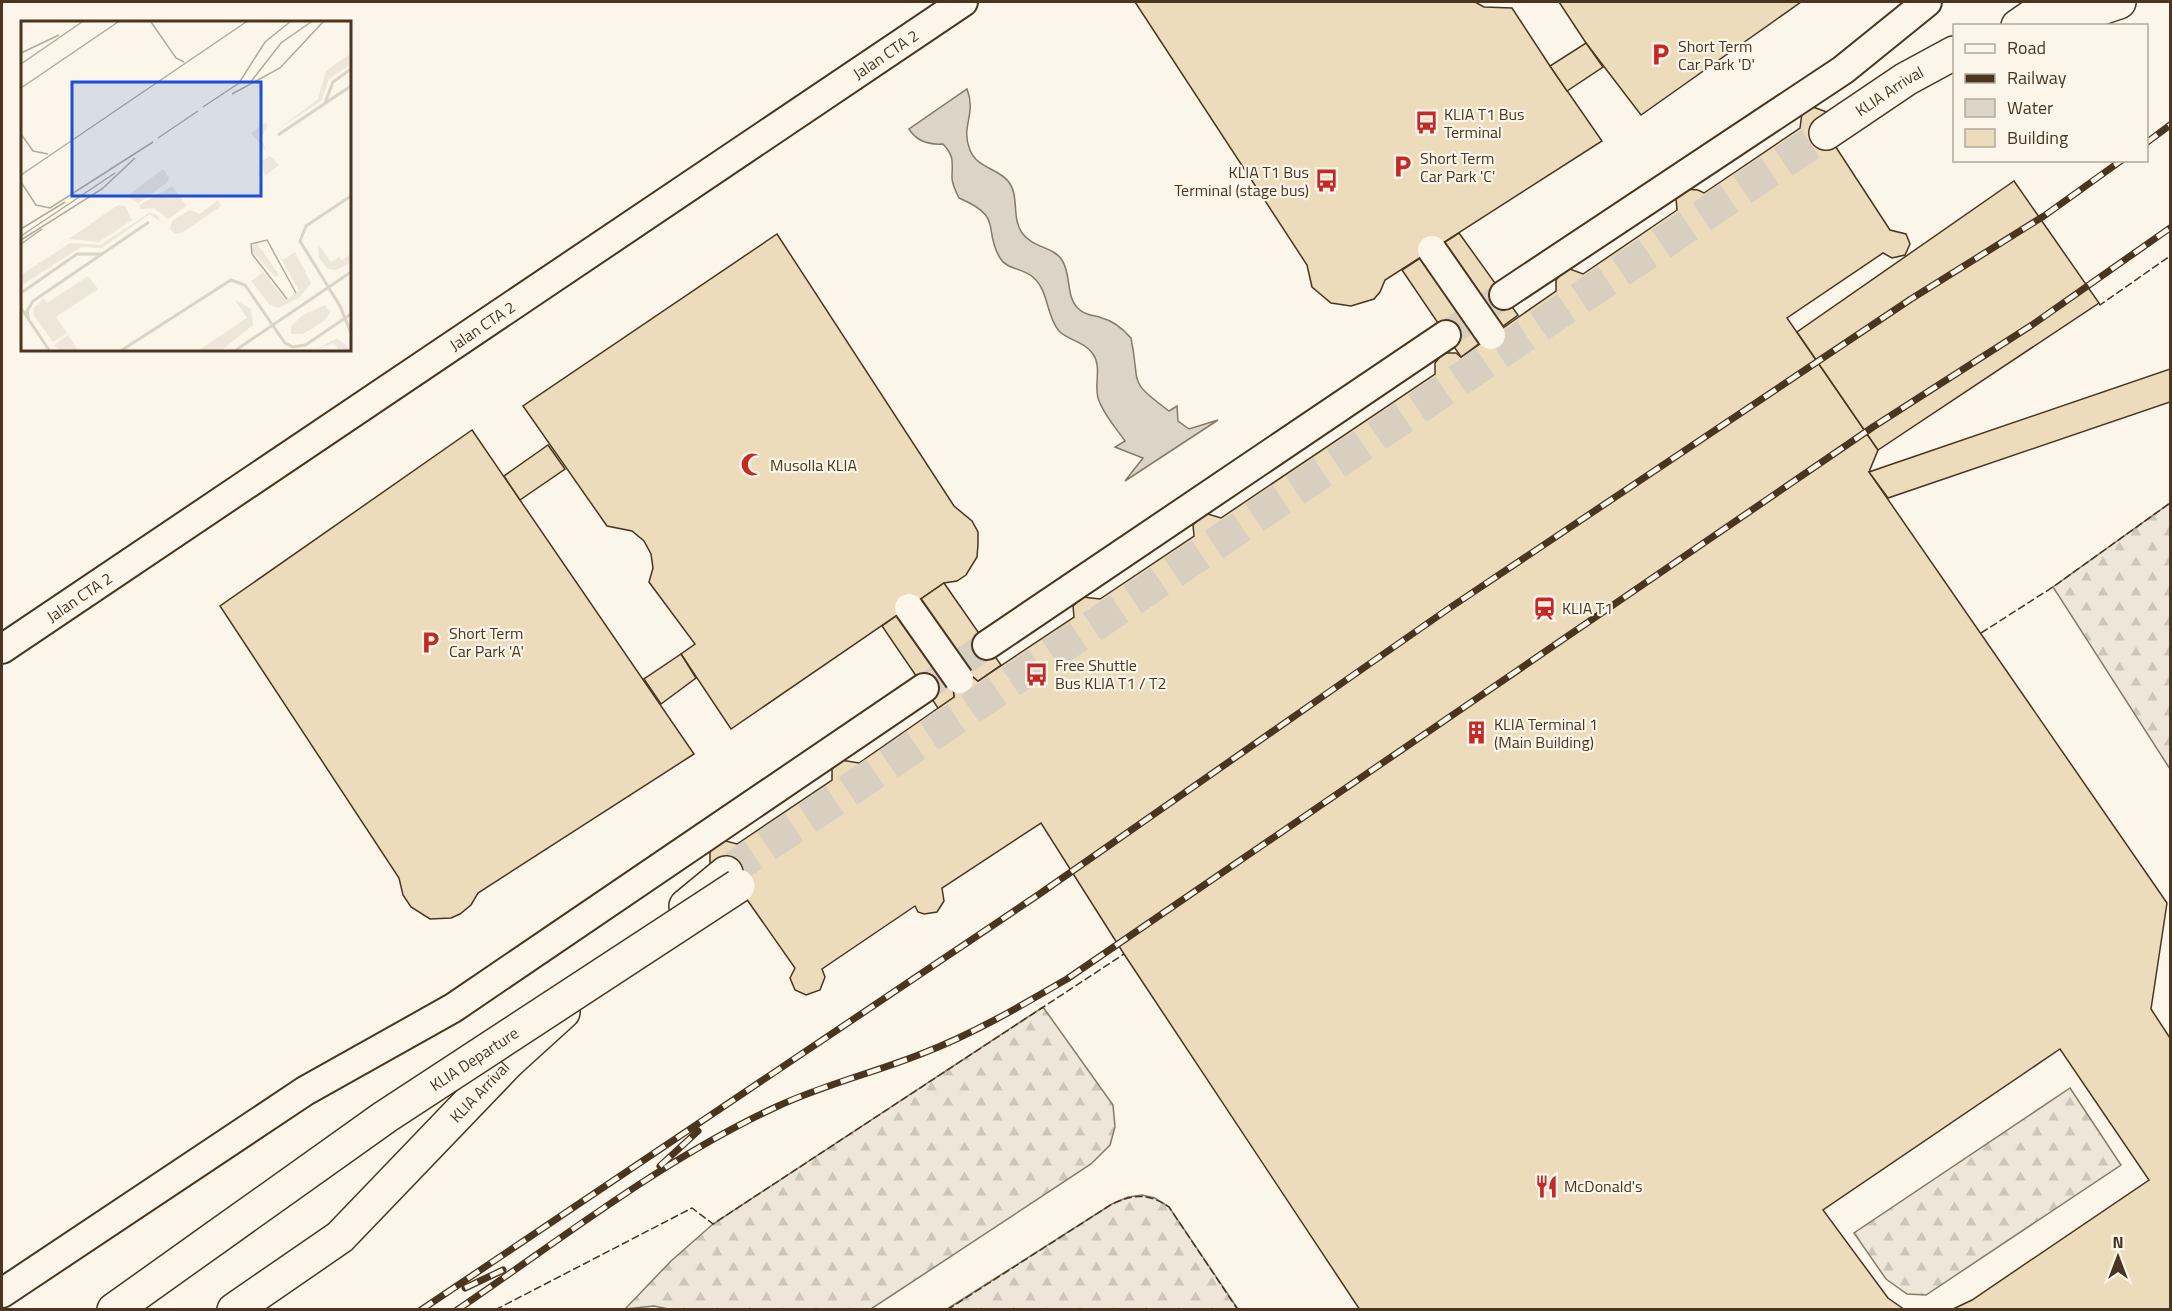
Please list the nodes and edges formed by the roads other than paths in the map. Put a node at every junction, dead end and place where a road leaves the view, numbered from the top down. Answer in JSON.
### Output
{"nodes":[{"id":1,"x":963,"y":2,"type":"edge"},
{"id":2,"x":1927,"y":2,"type":"edge"},
{"id":3,"x":2053,"y":2,"type":"edge"},
{"id":4,"x":2119,"y":2,"type":"edge"},
{"id":5,"x":2021,"y":24,"type":"edge"},
{"id":6,"x":2053,"y":24,"type":"edge"},
{"id":7,"x":1953,"y":54,"type":"edge"},
{"id":8,"x":1953,"y":69,"type":"edge"},
{"id":9,"x":1432,"y":250,"type":"dead end"},
{"id":10,"x":1504,"y":295,"type":"tunnel mouth"},
{"id":11,"x":1446,"y":335,"type":"tunnel mouth"},
{"id":12,"x":1491,"y":335,"type":"dead end"},
{"id":13,"x":909,"y":608,"type":"dead end"},
{"id":14,"x":987,"y":645,"type":"tunnel mouth"},
{"id":15,"x":2,"y":648,"type":"edge"},
{"id":16,"x":959,"y":679,"type":"dead end"},
{"id":17,"x":924,"y":688,"type":"tunnel mouth"},
{"id":18,"x":732,"y":880,"type":"joint"},
{"id":19,"x":2,"y":1293,"type":"edge"},
{"id":20,"x":114,"y":1310,"type":"edge"},
{"id":21,"x":234,"y":1310,"type":"edge"}],
"edges":[{"from":1,"to":15,"type":"street","name":"Jalan CTA 2"},
{"from":2,"to":10,"type":"street"},
{"from":3,"to":5,"type":"main road"},
{"from":4,"to":6,"type":"main road"},
{"from":7,"to":8,"type":"main road","name":"KLIA Arrival"},
{"from":9,"to":12,"type":"street","bridge":true},
{"from":11,"to":14,"type":"street"},
{"from":13,"to":16,"type":"street","bridge":true},
{"from":17,"to":19,"type":"street"},
{"from":18,"to":20,"type":"main road","name":"KLIA Departure","bridge":true},
{"from":18,"to":21,"type":"main road","name":"KLIA Arrival"}]}
